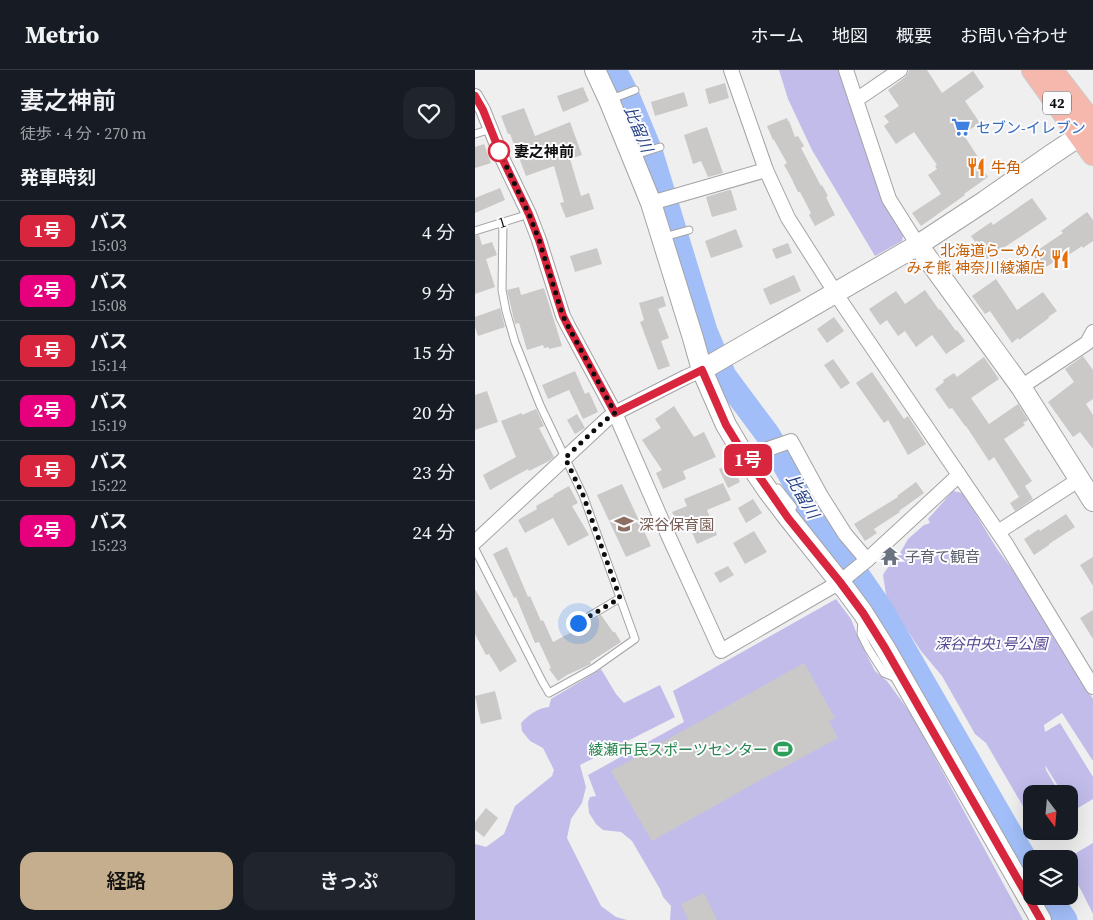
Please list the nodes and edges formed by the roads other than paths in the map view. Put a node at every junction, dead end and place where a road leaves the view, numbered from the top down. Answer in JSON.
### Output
{"nodes":[{"id":1,"x":595,"y":70,"type":"edge"},
{"id":2,"x":731,"y":70,"type":"edge"},
{"id":3,"x":846,"y":70,"type":"edge"},
{"id":4,"x":900,"y":70,"type":"edge"},
{"id":5,"x":1048,"y":70,"type":"edge"},
{"id":6,"x":635,"y":90,"type":"dead end"},
{"id":7,"x":475,"y":96,"type":"edge"},
{"id":8,"x":613,"y":98,"type":"junction"},
{"id":9,"x":856,"y":100,"type":"junction"},
{"id":10,"x":491,"y":129,"type":"junction"},
{"id":11,"x":475,"y":134,"type":"edge"},
{"id":12,"x":1090,"y":135,"type":"edge"},
{"id":13,"x":660,"y":147,"type":"dead end"},
{"id":14,"x":636,"y":155,"type":"junction"},
{"id":15,"x":766,"y":170,"type":"junction"},
{"id":16,"x":654,"y":202,"type":"junction"},
{"id":17,"x":529,"y":214,"type":"junction"},
{"id":18,"x":503,"y":222,"type":"junction"},
{"id":19,"x":689,"y":230,"type":"dead end"},
{"id":20,"x":475,"y":231,"type":"edge"},
{"id":21,"x":665,"y":237,"type":"junction"},
{"id":22,"x":918,"y":245,"type":"junction"},
{"id":23,"x":836,"y":292,"type":"junction"},
{"id":24,"x":1091,"y":341,"type":"edge"},
{"id":25,"x":706,"y":368,"type":"junction"},
{"id":26,"x":1021,"y":388,"type":"junction"},
{"id":27,"x":615,"y":413,"type":"junction"},
{"id":28,"x":745,"y":456,"type":"junction"},
{"id":29,"x":565,"y":458,"type":"junction"},
{"id":30,"x":959,"y":475,"type":"junction"},
{"id":31,"x":1080,"y":479,"type":"junction"},
{"id":32,"x":1093,"y":500,"type":"edge"},
{"id":33,"x":998,"y":532,"type":"junction"},
{"id":34,"x":475,"y":542,"type":"edge"},
{"id":35,"x":475,"y":549,"type":"edge"},
{"id":36,"x":864,"y":562,"type":"junction"},
{"id":37,"x":845,"y":578,"type":"junction"},
{"id":38,"x":620,"y":598,"type":"junction"},
{"id":39,"x":578,"y":623,"type":"dead end"},
{"id":40,"x":1093,"y":687,"type":"edge"},
{"id":41,"x":1041,"y":920,"type":"edge"}],
"edges":[{"from":1,"to":8,"type":"street"},
{"from":2,"to":15,"type":"street"},
{"from":3,"to":9,"type":"street"},
{"from":4,"to":9,"type":"street"},
{"from":5,"to":12,"type":"main road","number":"42"},
{"from":6,"to":8,"type":"lane"},
{"from":7,"to":10,"type":"street"},
{"from":8,"to":14,"type":"street"},
{"from":9,"to":22,"type":"street"},
{"from":10,"to":11,"type":"lane"},
{"from":10,"to":17,"type":"street"},
{"from":12,"to":22,"type":"street"},
{"from":13,"to":14,"type":"lane"},
{"from":14,"to":16,"type":"street"},
{"from":15,"to":16,"type":"street"},
{"from":15,"to":23,"type":"street"},
{"from":16,"to":21,"type":"street"},
{"from":17,"to":18,"type":"lane","name":"1"},
{"from":17,"to":27,"type":"street"},
{"from":18,"to":20,"type":"lane","name":"1"},
{"from":18,"to":29,"type":"lane"},
{"from":19,"to":21,"type":"lane"},
{"from":21,"to":25,"type":"street"},
{"from":22,"to":23,"type":"street"},
{"from":22,"to":26,"type":"street"},
{"from":23,"to":25,"type":"street"},
{"from":23,"to":30,"type":"street"},
{"from":24,"to":26,"type":"street"},
{"from":25,"to":27,"type":"street"},
{"from":25,"to":28,"type":"street"},
{"from":26,"to":31,"type":"street"},
{"from":27,"to":29,"type":"street"},
{"from":27,"to":37,"type":"street"},
{"from":28,"to":36,"type":"street"},
{"from":28,"to":37,"type":"street"},
{"from":29,"to":34,"type":"street"},
{"from":29,"to":38,"type":"lane"},
{"from":30,"to":33,"type":"street"},
{"from":30,"to":36,"type":"street"},
{"from":31,"to":32,"type":"street"},
{"from":31,"to":33,"type":"street"},
{"from":33,"to":40,"type":"street"},
{"from":35,"to":38,"type":"lane"},
{"from":36,"to":37,"type":"street"},
{"from":37,"to":41,"type":"street"},
{"from":38,"to":39,"type":"lane"}]}
